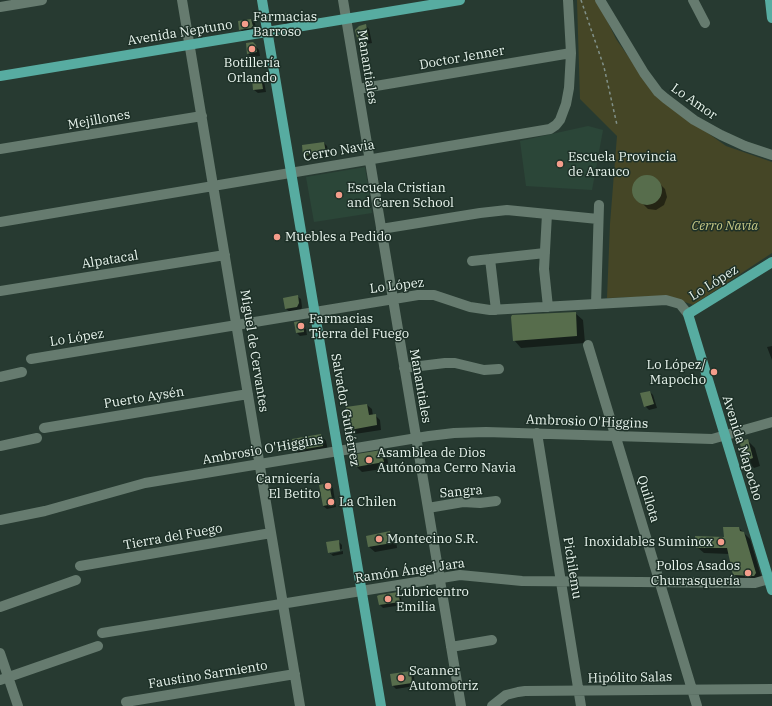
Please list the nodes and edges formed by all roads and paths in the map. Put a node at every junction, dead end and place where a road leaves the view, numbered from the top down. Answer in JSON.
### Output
{"nodes":[{"id":1,"x":42,"y":0,"type":"edge"},
{"id":2,"x":182,"y":0,"type":"edge"},
{"id":3,"x":262,"y":0,"type":"edge"},
{"id":4,"x":343,"y":0,"type":"edge"},
{"id":5,"x":460,"y":0,"type":"edge"},
{"id":6,"x":568,"y":0,"type":"edge"},
{"id":7,"x":581,"y":0,"type":"edge"},
{"id":8,"x":600,"y":0,"type":"edge"},
{"id":9,"x":693,"y":0,"type":"edge"},
{"id":10,"x":770,"y":0,"type":"edge"},
{"id":11,"x":0,"y":7,"type":"edge"},
{"id":12,"x":346,"y":18,"type":"junction"},
{"id":13,"x":772,"y":18,"type":"edge"},
{"id":14,"x":705,"y":23,"type":"dead end"},
{"id":15,"x":268,"y":32,"type":"junction"},
{"id":16,"x":190,"y":44,"type":"junction"},
{"id":17,"x":571,"y":53,"type":"junction"},
{"id":18,"x":0,"y":76,"type":"edge"},
{"id":19,"x":358,"y":89,"type":"junction"},
{"id":20,"x":202,"y":116,"type":"junction"},
{"id":21,"x":617,"y":125,"type":"dead end"},
{"id":22,"x":0,"y":149,"type":"edge"},
{"id":23,"x":772,"y":155,"type":"edge"},
{"id":24,"x":369,"y":159,"type":"junction"},
{"id":25,"x":291,"y":172,"type":"junction"},
{"id":26,"x":213,"y":185,"type":"junction"},
{"id":27,"x":599,"y":205,"type":"dead end"},
{"id":28,"x":547,"y":214,"type":"junction"},
{"id":29,"x":598,"y":219,"type":"junction"},
{"id":30,"x":0,"y":222,"type":"edge"},
{"id":31,"x":381,"y":229,"type":"junction"},
{"id":32,"x":545,"y":253,"type":"junction"},
{"id":33,"x":225,"y":255,"type":"junction"},
{"id":34,"x":490,"y":259,"type":"junction"},
{"id":35,"x":472,"y":261,"type":"dead end"},
{"id":36,"x":772,"y":262,"type":"edge"},
{"id":37,"x":0,"y":291,"type":"edge"},
{"id":38,"x":392,"y":299,"type":"junction"},
{"id":39,"x":596,"y":304,"type":"junction"},
{"id":40,"x":548,"y":307,"type":"junction"},
{"id":41,"x":496,"y":310,"type":"junction"},
{"id":42,"x":315,"y":312,"type":"junction"},
{"id":43,"x":688,"y":314,"type":"junction"},
{"id":44,"x":236,"y":325,"type":"junction"},
{"id":45,"x":588,"y":345,"type":"dead end"},
{"id":46,"x":31,"y":359,"type":"dead end"},
{"id":47,"x":404,"y":368,"type":"junction"},
{"id":48,"x":499,"y":369,"type":"dead end"},
{"id":49,"x":22,"y":372,"type":"dead end"},
{"id":50,"x":0,"y":377,"type":"edge"},
{"id":51,"x":248,"y":394,"type":"junction"},
{"id":52,"x":772,"y":422,"type":"edge"},
{"id":53,"x":44,"y":428,"type":"dead end"},
{"id":54,"x":537,"y":433,"type":"junction"},
{"id":55,"x":616,"y":436,"type":"junction"},
{"id":56,"x":725,"y":436,"type":"junction"},
{"id":57,"x":416,"y":437,"type":"junction"},
{"id":58,"x":37,"y":438,"type":"dead end"},
{"id":59,"x":0,"y":446,"type":"edge"},
{"id":60,"x":339,"y":450,"type":"junction"},
{"id":61,"x":260,"y":464,"type":"junction"},
{"id":62,"x":496,"y":501,"type":"dead end"},
{"id":63,"x":428,"y":508,"type":"junction"},
{"id":64,"x":0,"y":520,"type":"edge"},
{"id":65,"x":271,"y":533,"type":"junction"},
{"id":66,"x":80,"y":566,"type":"dead end"},
{"id":67,"x":439,"y":578,"type":"junction"},
{"id":68,"x":770,"y":578,"type":"edge"},
{"id":69,"x":76,"y":580,"type":"dead end"},
{"id":70,"x":561,"y":581,"type":"junction"},
{"id":71,"x":660,"y":582,"type":"junction"},
{"id":72,"x":772,"y":590,"type":"edge"},
{"id":73,"x":362,"y":591,"type":"junction"},
{"id":74,"x":283,"y":604,"type":"junction"},
{"id":75,"x":0,"y":607,"type":"edge"},
{"id":76,"x":102,"y":633,"type":"dead end"},
{"id":77,"x":492,"y":640,"type":"dead end"},
{"id":78,"x":98,"y":646,"type":"dead end"},
{"id":79,"x":451,"y":647,"type":"junction"},
{"id":80,"x":0,"y":653,"type":"edge"},
{"id":81,"x":295,"y":674,"type":"junction"},
{"id":82,"x":4,"y":678,"type":"edge"},
{"id":83,"x":772,"y":689,"type":"edge"},
{"id":84,"x":693,"y":690,"type":"junction"},
{"id":85,"x":578,"y":692,"type":"junction"},
{"id":86,"x":126,"y":702,"type":"dead end"},
{"id":87,"x":18,"y":706,"type":"edge"},
{"id":88,"x":300,"y":706,"type":"edge"},
{"id":89,"x":381,"y":706,"type":"edge"},
{"id":90,"x":461,"y":706,"type":"edge"},
{"id":91,"x":492,"y":706,"type":"edge"},
{"id":92,"x":581,"y":706,"type":"edge"},
{"id":93,"x":698,"y":706,"type":"edge"}],
"edges":[{"from":1,"to":11,"type":"street"},
{"from":2,"to":16,"type":"street","name":"Miguel de Cervantes"},
{"from":3,"to":15,"type":"main road","name":"Salvador Gutiérrez"},
{"from":4,"to":12,"type":"street","name":"Manantiales"},
{"from":5,"to":12,"type":"main road","name":"Avenida Neptuno"},
{"from":6,"to":17,"type":"street","name":"Cerro Navia"},
{"from":7,"to":21,"type":"path"},
{"from":8,"to":23,"type":"street","name":"Lo Amor"},
{"from":9,"to":14,"type":"street"},
{"from":10,"to":13,"type":"main road"},
{"from":12,"to":15,"type":"main road","name":"Avenida Neptuno"},
{"from":12,"to":19,"type":"street","name":"Manantiales"},
{"from":15,"to":16,"type":"main road","name":"Avenida Neptuno"},
{"from":15,"to":25,"type":"main road","name":"Salvador Gutiérrez"},
{"from":16,"to":18,"type":"main road","name":"Avenida Neptuno"},
{"from":16,"to":20,"type":"street","name":"Miguel de Cervantes"},
{"from":17,"to":19,"type":"street","name":"Doctor Jenner"},
{"from":17,"to":24,"type":"street","name":"Cerro Navia"},
{"from":19,"to":24,"type":"street","name":"Manantiales"},
{"from":20,"to":22,"type":"street","name":"Mejillones"},
{"from":20,"to":26,"type":"street","name":"Miguel de Cervantes"},
{"from":24,"to":25,"type":"street","name":"Cerro Navia"},
{"from":24,"to":31,"type":"street","name":"Manantiales"},
{"from":25,"to":26,"type":"street","name":"Cerro Navia"},
{"from":25,"to":42,"type":"main road","name":"Salvador Gutiérrez"},
{"from":26,"to":30,"type":"street","name":"Cerro Navia"},
{"from":26,"to":33,"type":"street","name":"Miguel de Cervantes"},
{"from":27,"to":29,"type":"street"},
{"from":28,"to":29,"type":"street"},
{"from":28,"to":31,"type":"street"},
{"from":28,"to":32,"type":"street"},
{"from":29,"to":39,"type":"street"},
{"from":31,"to":38,"type":"street","name":"Manantiales"},
{"from":32,"to":34,"type":"street"},
{"from":32,"to":40,"type":"street"},
{"from":33,"to":37,"type":"street","name":"Alpatacal"},
{"from":33,"to":44,"type":"street","name":"Miguel de Cervantes"},
{"from":34,"to":35,"type":"street"},
{"from":34,"to":41,"type":"street"},
{"from":36,"to":43,"type":"main road","name":"Lo López"},
{"from":38,"to":41,"type":"street","name":"Lo López"},
{"from":38,"to":42,"type":"street","name":"Lo López"},
{"from":38,"to":47,"type":"street","name":"Manantiales"},
{"from":39,"to":40,"type":"street","name":"Lo López"},
{"from":39,"to":43,"type":"street","name":"Lo López"},
{"from":40,"to":41,"type":"street","name":"Lo López"},
{"from":42,"to":44,"type":"street","name":"Lo López"},
{"from":42,"to":60,"type":"main road","name":"Salvador Gutiérrez"},
{"from":43,"to":56,"type":"main road","name":"Avenida Mapocho"},
{"from":44,"to":46,"type":"street","name":"Lo López"},
{"from":44,"to":51,"type":"street","name":"Miguel de Cervantes"},
{"from":45,"to":55,"type":"street","name":"Quillota"},
{"from":47,"to":48,"type":"street"},
{"from":47,"to":57,"type":"street","name":"Manantiales"},
{"from":49,"to":50,"type":"street"},
{"from":51,"to":53,"type":"street","name":"Puerto Aysén"},
{"from":51,"to":61,"type":"street","name":"Miguel de Cervantes"},
{"from":52,"to":56,"type":"street","name":"Ambrosio O'Higgins"},
{"from":54,"to":55,"type":"street","name":"Ambrosio O'Higgins"},
{"from":54,"to":57,"type":"street","name":"Ambrosio O'Higgins"},
{"from":54,"to":70,"type":"street","name":"Pichilemu"},
{"from":55,"to":56,"type":"street","name":"Ambrosio O'Higgins"},
{"from":55,"to":71,"type":"street","name":"Quillota"},
{"from":56,"to":68,"type":"main road","name":"Avenida Mapocho"},
{"from":57,"to":60,"type":"street","name":"Ambrosio O'Higgins"},
{"from":57,"to":63,"type":"street","name":"Manantiales"},
{"from":58,"to":59,"type":"street"},
{"from":60,"to":61,"type":"street","name":"Ambrosio O'Higgins"},
{"from":60,"to":73,"type":"main road","name":"Salvador Gutiérrez"},
{"from":61,"to":64,"type":"street","name":"Ambrosio O'Higgins"},
{"from":61,"to":65,"type":"street","name":"Miguel de Cervantes"},
{"from":62,"to":63,"type":"street","name":"Sangra"},
{"from":63,"to":67,"type":"street","name":"Manantiales"},
{"from":65,"to":66,"type":"street","name":"Tierra del Fuego"},
{"from":65,"to":74,"type":"street","name":"Miguel de Cervantes"},
{"from":67,"to":70,"type":"street","name":"Ramón Ángel Jara"},
{"from":67,"to":73,"type":"street","name":"Ramón Ángel Jara"},
{"from":67,"to":79,"type":"street","name":"Manantiales"},
{"from":68,"to":71,"type":"street","name":"Ramón Ángel Jara"},
{"from":68,"to":72,"type":"main road","name":"Avenida Mapocho"},
{"from":69,"to":75,"type":"street"},
{"from":70,"to":71,"type":"street","name":"Ramón Ángel Jara"},
{"from":70,"to":85,"type":"street","name":"Pichilemu"},
{"from":71,"to":84,"type":"street","name":"Quillota"},
{"from":73,"to":74,"type":"street","name":"Ramón Ángel Jara"},
{"from":73,"to":89,"type":"main road","name":"Salvador Gutiérrez"},
{"from":74,"to":76,"type":"street","name":"Ramón Ángel Jara"},
{"from":74,"to":81,"type":"street","name":"Miguel de Cervantes"},
{"from":77,"to":79,"type":"street"},
{"from":78,"to":82,"type":"street"},
{"from":79,"to":90,"type":"street","name":"Manantiales"},
{"from":80,"to":82,"type":"street"},
{"from":81,"to":86,"type":"street","name":"Faustino Sarmiento"},
{"from":81,"to":88,"type":"street","name":"Miguel de Cervantes"},
{"from":82,"to":87,"type":"street"},
{"from":83,"to":84,"type":"street","name":"Hipólito Salas"},
{"from":84,"to":85,"type":"street","name":"Hipólito Salas"},
{"from":84,"to":93,"type":"street","name":"Quillota"},
{"from":85,"to":91,"type":"street","name":"Hipólito Salas"},
{"from":85,"to":92,"type":"street","name":"Pichilemu"}]}
